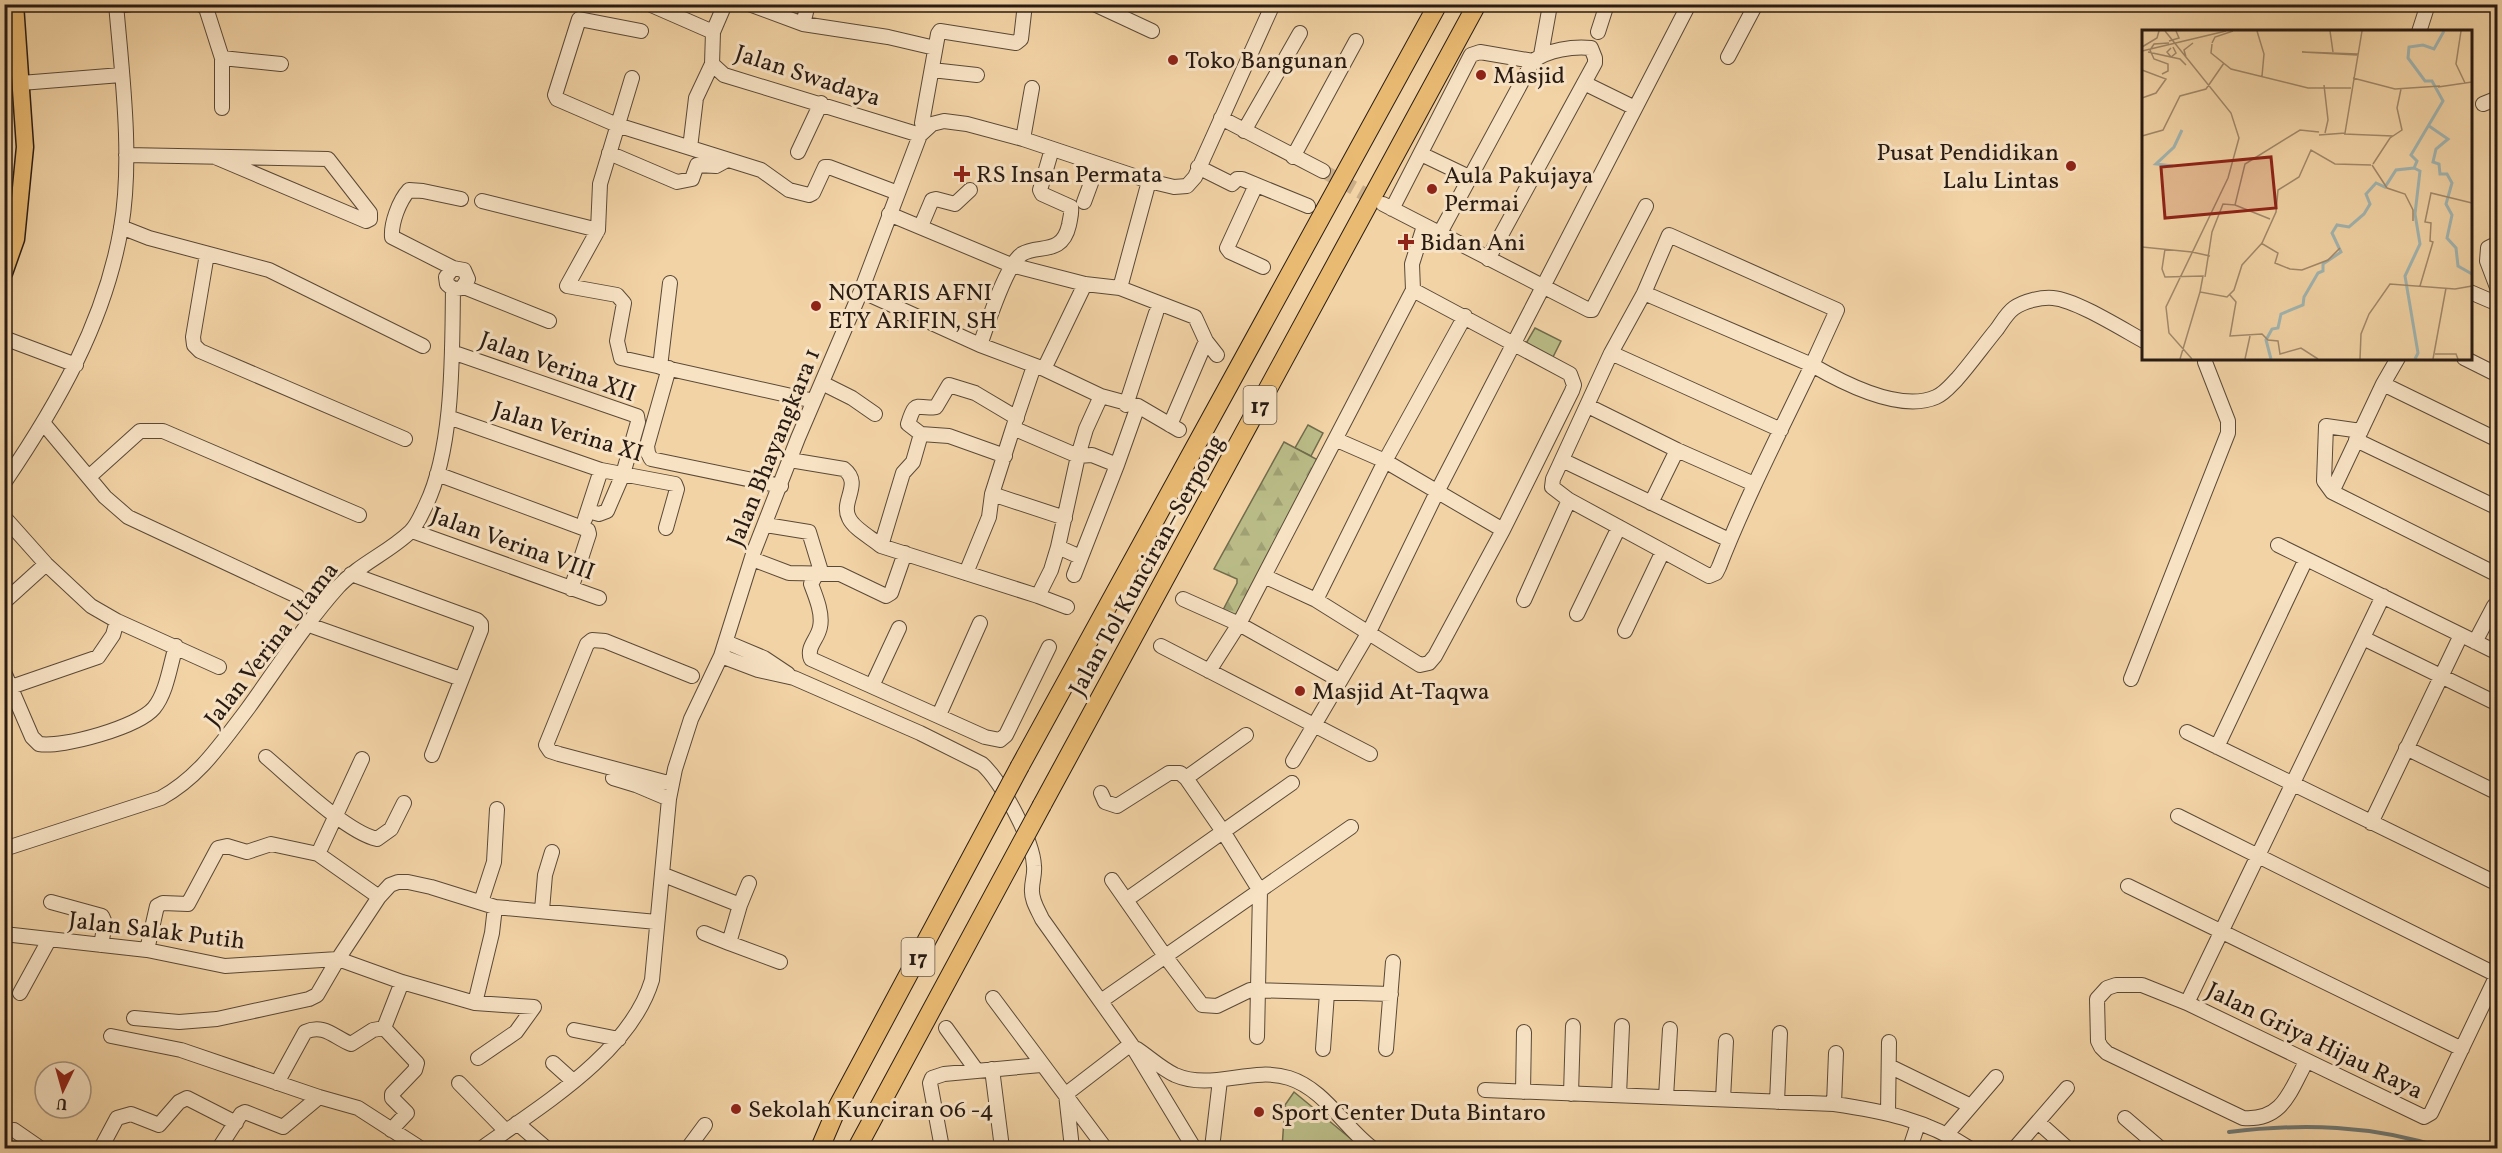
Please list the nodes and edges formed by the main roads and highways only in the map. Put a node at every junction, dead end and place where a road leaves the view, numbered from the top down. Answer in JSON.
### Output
{"nodes":[{"id":1,"x":15,"y":4,"type":"edge"},
{"id":2,"x":1438,"y":4,"type":"edge"},
{"id":3,"x":1477,"y":4,"type":"edge"},
{"id":4,"x":4,"y":273,"type":"edge"},
{"id":5,"x":820,"y":1149,"type":"edge"},
{"id":6,"x":857,"y":1149,"type":"edge"}],
"edges":[{"from":1,"to":4,"type":"main road"},
{"from":2,"to":5,"type":"highway","name":"Jalan Tol Kunciran–Serpong","number":"17","bridge":true},
{"from":3,"to":6,"type":"highway","name":"Jalan Tol Kunciran–Serpong","number":"17","bridge":true}]}
